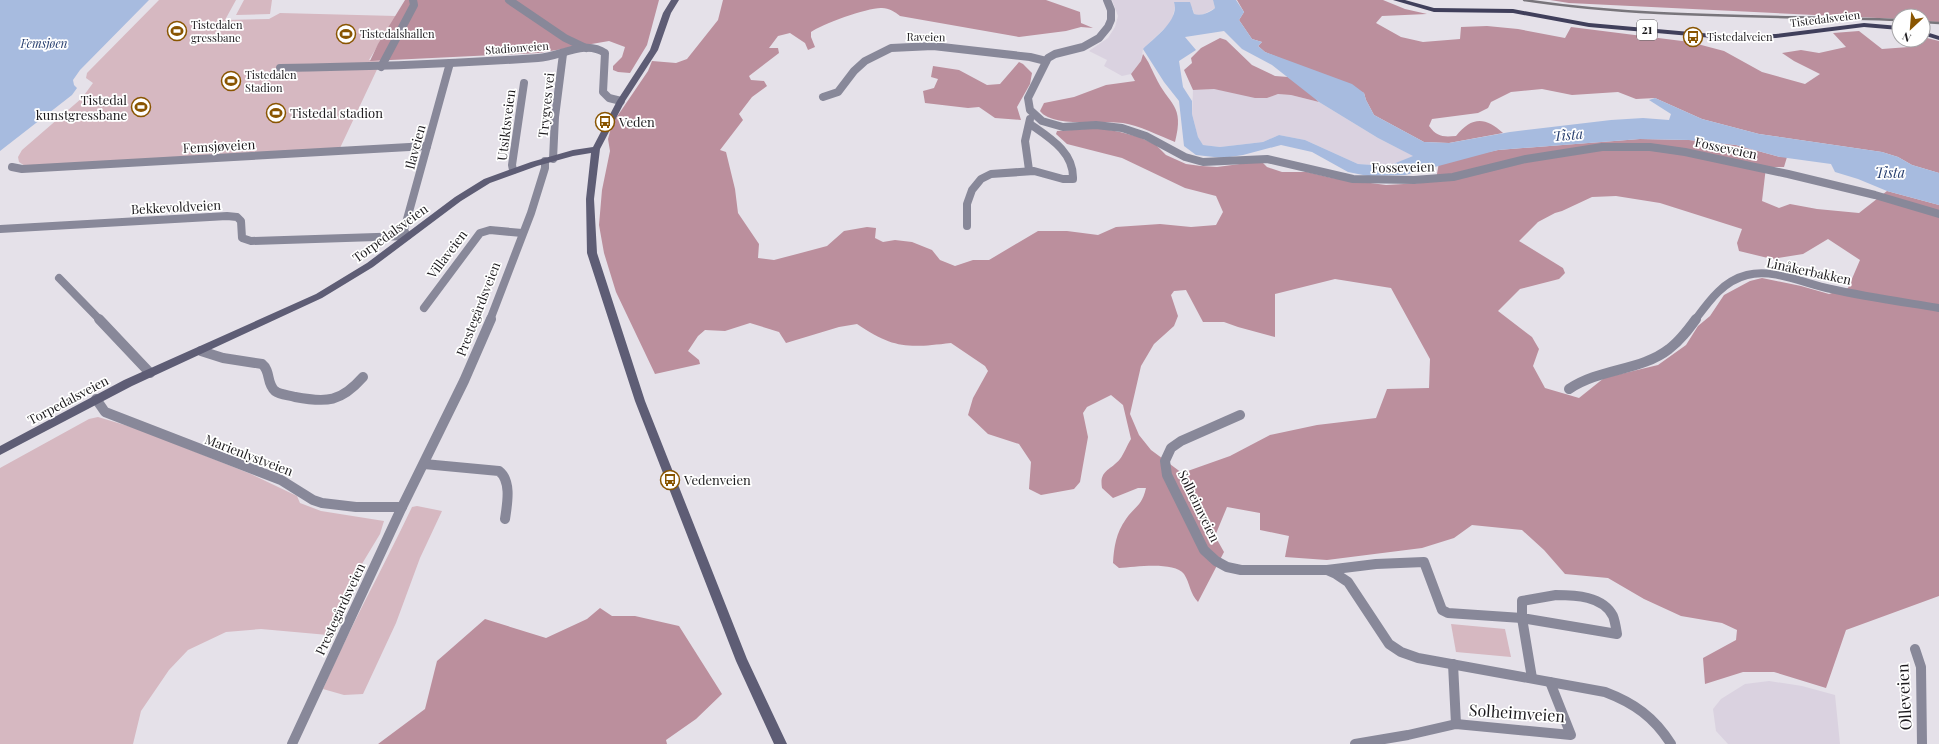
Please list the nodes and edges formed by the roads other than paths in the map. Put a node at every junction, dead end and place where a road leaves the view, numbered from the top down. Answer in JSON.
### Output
{"nodes":[{"id":1,"x":413,"y":0,"type":"edge"},
{"id":2,"x":510,"y":0,"type":"edge"},
{"id":3,"x":675,"y":0,"type":"edge"},
{"id":4,"x":1107,"y":0,"type":"edge"},
{"id":5,"x":1397,"y":0,"type":"edge"},
{"id":6,"x":1891,"y":27,"type":"edge"},
{"id":7,"x":586,"y":48,"type":"junction"},
{"id":8,"x":563,"y":54,"type":"junction"},
{"id":9,"x":1046,"y":62,"type":"junction"},
{"id":10,"x":450,"y":63,"type":"junction"},
{"id":11,"x":381,"y":67,"type":"junction"},
{"id":12,"x":280,"y":68,"type":"dead end"},
{"id":13,"x":524,"y":83,"type":"dead end"},
{"id":14,"x":823,"y":97,"type":"dead end"},
{"id":15,"x":621,"y":101,"type":"junction"},
{"id":16,"x":1033,"y":114,"type":"junction"},
{"id":17,"x":1030,"y":124,"type":"junction"},
{"id":18,"x":428,"y":146,"type":"junction"},
{"id":19,"x":596,"y":149,"type":"junction"},
{"id":20,"x":549,"y":160,"type":"junction"},
{"id":21,"x":12,"y":167,"type":"dead end"},
{"id":22,"x":513,"y":170,"type":"junction"},
{"id":23,"x":1029,"y":170,"type":"junction"},
{"id":24,"x":1939,"y":214,"type":"edge"},
{"id":25,"x":967,"y":226,"type":"dead end"},
{"id":26,"x":0,"y":229,"type":"edge"},
{"id":27,"x":522,"y":233,"type":"junction"},
{"id":28,"x":407,"y":236,"type":"junction"},
{"id":29,"x":59,"y":278,"type":"dead end"},
{"id":30,"x":424,"y":308,"type":"dead end"},
{"id":31,"x":1939,"y":308,"type":"edge"},
{"id":32,"x":201,"y":351,"type":"junction"},
{"id":33,"x":150,"y":374,"type":"junction"},
{"id":34,"x":363,"y":377,"type":"dead end"},
{"id":35,"x":1569,"y":389,"type":"dead end"},
{"id":36,"x":96,"y":399,"type":"junction"},
{"id":37,"x":1240,"y":414,"type":"dead end"},
{"id":38,"x":0,"y":451,"type":"edge"},
{"id":39,"x":424,"y":464,"type":"junction"},
{"id":40,"x":402,"y":507,"type":"junction"},
{"id":41,"x":505,"y":518,"type":"dead end"},
{"id":42,"x":1327,"y":570,"type":"junction"},
{"id":43,"x":1522,"y":618,"type":"junction"},
{"id":44,"x":1915,"y":649,"type":"dead end"},
{"id":45,"x":1453,"y":664,"type":"junction"},
{"id":46,"x":1532,"y":678,"type":"junction"},
{"id":47,"x":1550,"y":682,"type":"junction"},
{"id":48,"x":1456,"y":724,"type":"junction"},
{"id":49,"x":292,"y":744,"type":"edge"},
{"id":50,"x":781,"y":744,"type":"edge"},
{"id":51,"x":1355,"y":744,"type":"edge"},
{"id":52,"x":1671,"y":744,"type":"edge"},
{"id":53,"x":1922,"y":744,"type":"edge"}],
"edges":[{"from":1,"to":11,"type":"street"},
{"from":2,"to":7,"type":"street","name":"Stadionveien"},
{"from":3,"to":15,"type":"main road"},
{"from":4,"to":9,"type":"street"},
{"from":5,"to":6,"type":"main road","name":"Tistedalsveien","number":"21"},
{"from":7,"to":8,"type":"street","name":"Stadionveien"},
{"from":7,"to":15,"type":"street"},
{"from":8,"to":10,"type":"street","name":"Stadionveien"},
{"from":8,"to":20,"type":"street","name":"Trygves vei"},
{"from":9,"to":14,"type":"street","name":"Raveien"},
{"from":9,"to":16,"type":"street"},
{"from":10,"to":11,"type":"street","name":"Stadionveien"},
{"from":10,"to":18,"type":"street","name":"Ilaveien"},
{"from":11,"to":12,"type":"street","name":"Stadionveien"},
{"from":13,"to":22,"type":"street","name":"Utsiktsveien"},
{"from":15,"to":19,"type":"main road"},
{"from":16,"to":17,"type":"street"},
{"from":16,"to":24,"type":"street","name":"Fosseveien"},
{"from":17,"to":23,"type":"street"},
{"from":17,"to":23,"type":"street"},
{"from":18,"to":21,"type":"street","name":"Femsjøveien"},
{"from":18,"to":28,"type":"street","name":"Ilaveien"},
{"from":19,"to":20,"type":"main road","name":"Torpedalsveien"},
{"from":19,"to":50,"type":"main road"},
{"from":20,"to":22,"type":"main road","name":"Torpedalsveien"},
{"from":20,"to":27,"type":"street","name":"Prestegårdsveien"},
{"from":22,"to":28,"type":"main road","name":"Torpedalsveien"},
{"from":23,"to":25,"type":"street"},
{"from":26,"to":28,"type":"street","name":"Bekkevoldveien"},
{"from":27,"to":30,"type":"street","name":"Villaveien"},
{"from":27,"to":39,"type":"street","name":"Prestegårdsveien"},
{"from":28,"to":32,"type":"main road","name":"Torpedalsveien"},
{"from":29,"to":33,"type":"street"},
{"from":31,"to":35,"type":"street","name":"Linåkerbakken"},
{"from":32,"to":33,"type":"main road","name":"Torpedalsveien"},
{"from":32,"to":34,"type":"street"},
{"from":33,"to":36,"type":"main road","name":"Torpedalsveien"},
{"from":36,"to":38,"type":"main road","name":"Torpedalsveien"},
{"from":36,"to":40,"type":"street","name":"Marienlystveien"},
{"from":37,"to":42,"type":"street","name":"Solheimveien"},
{"from":39,"to":40,"type":"street","name":"Prestegårdsveien"},
{"from":39,"to":41,"type":"street"},
{"from":40,"to":49,"type":"street","name":"Prestegårdsveien"},
{"from":42,"to":43,"type":"street","name":"Solheimveien"},
{"from":42,"to":45,"type":"street","name":"Solheimveien"},
{"from":43,"to":43,"type":"street","name":"Solheimveien"},
{"from":43,"to":46,"type":"street","name":"Solheimveien"},
{"from":44,"to":53,"type":"street","name":"Olleveien"},
{"from":45,"to":46,"type":"street","name":"Solheimveien"},
{"from":45,"to":48,"type":"street","name":"Solheimveien"},
{"from":46,"to":47,"type":"street","name":"Solheimveien"},
{"from":47,"to":48,"type":"street","name":"Solheimveien"},
{"from":47,"to":52,"type":"street","name":"Solheimveien"},
{"from":48,"to":51,"type":"street","name":"Solheimveien"}]}
